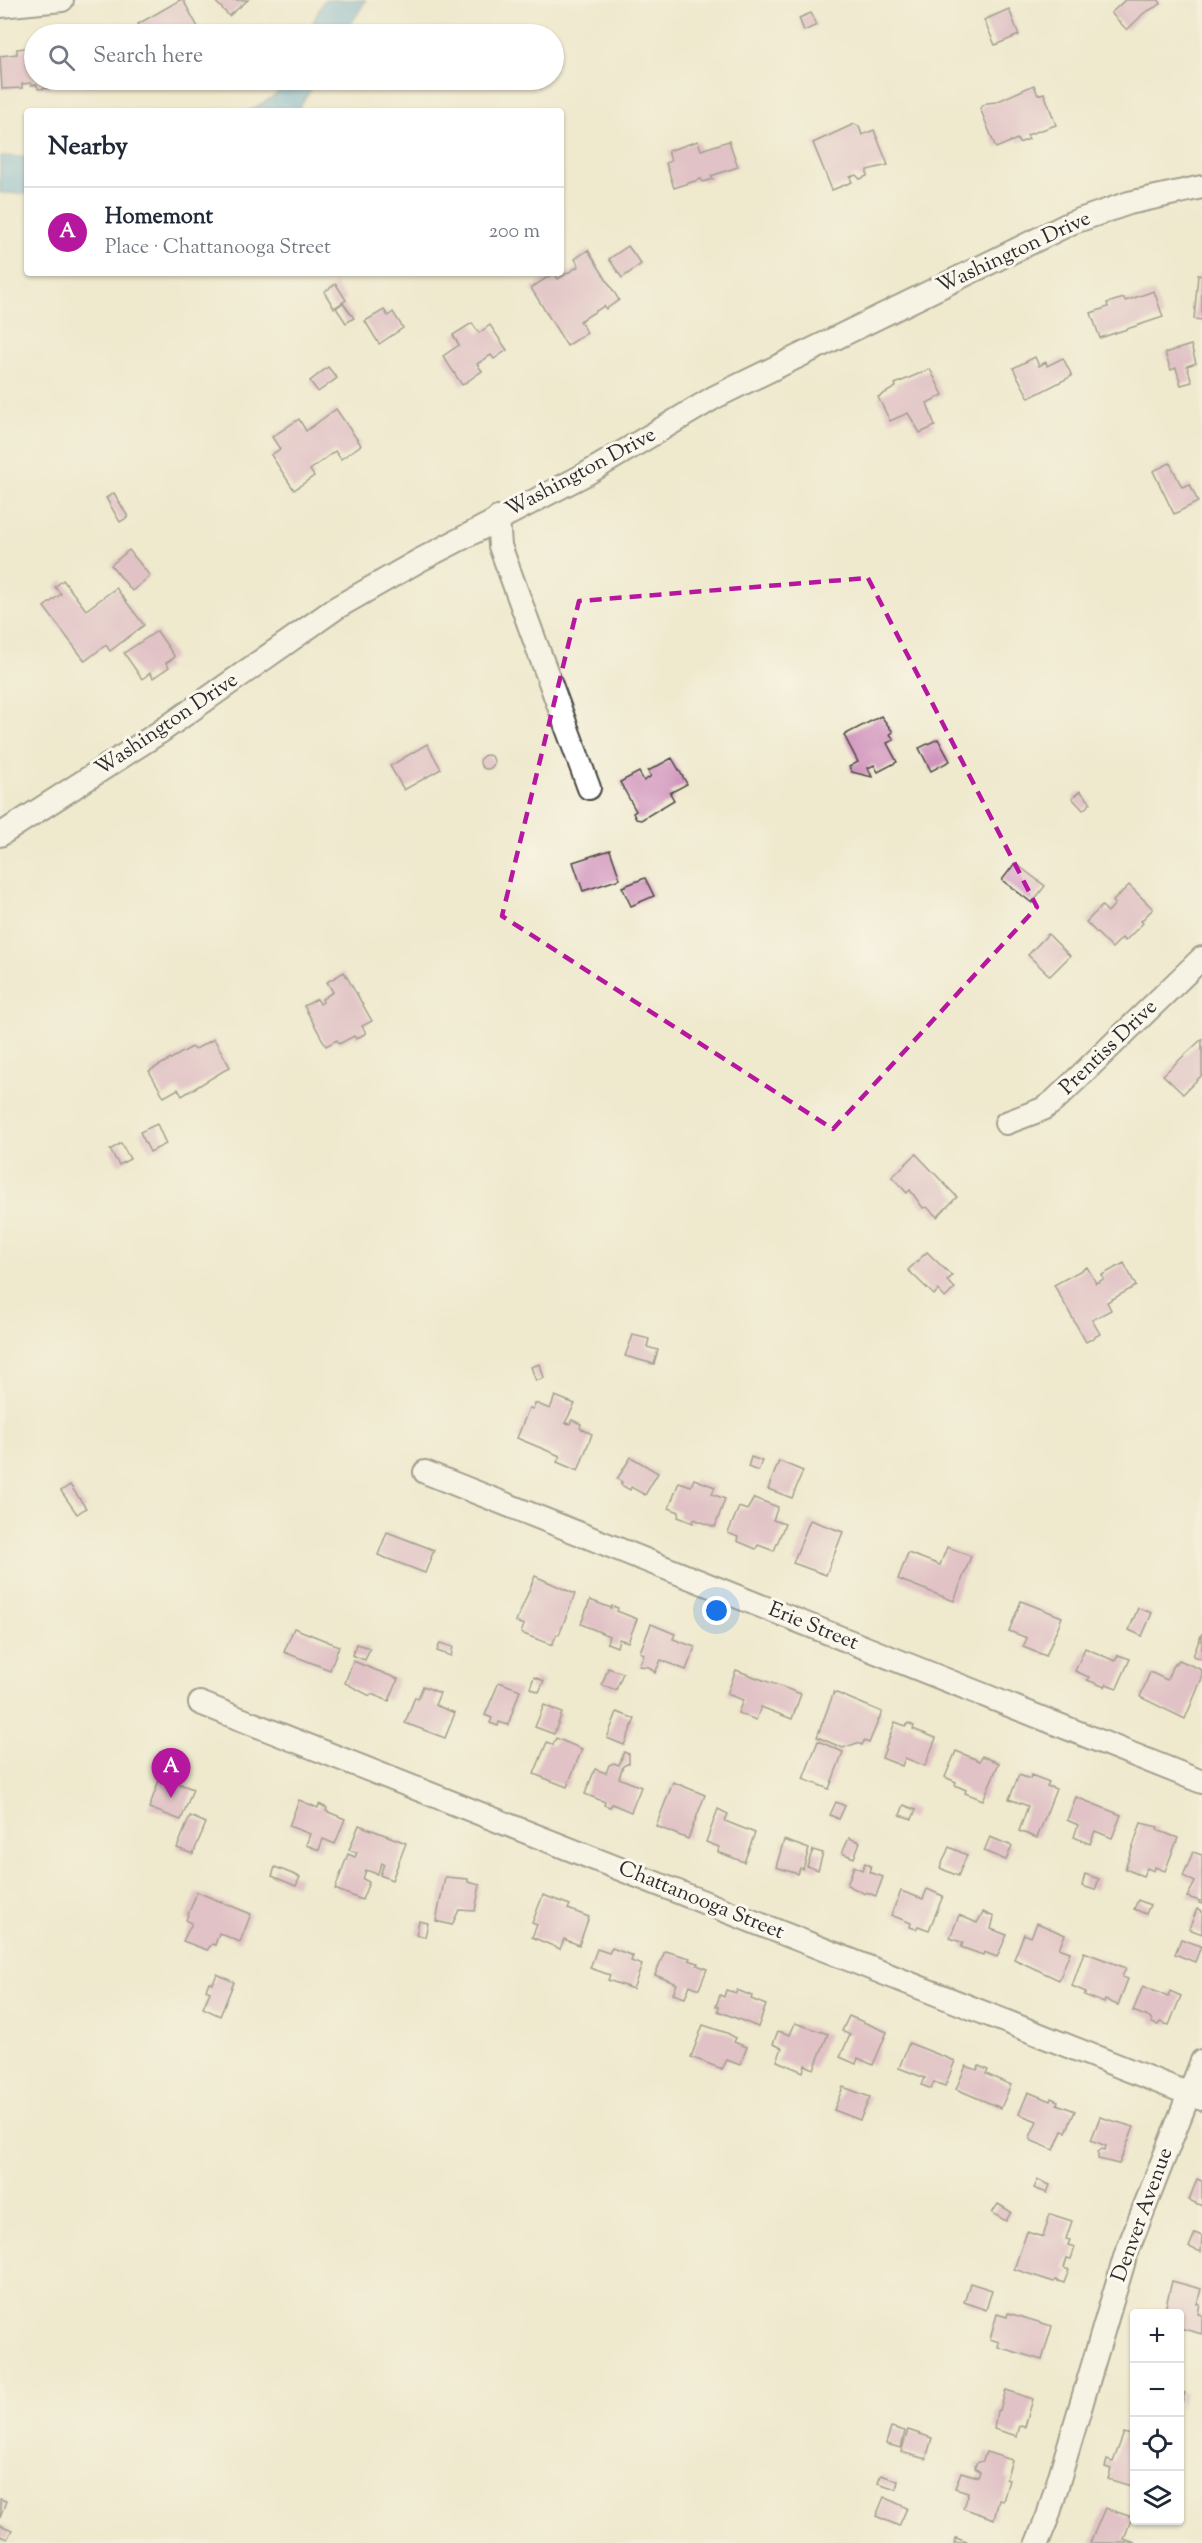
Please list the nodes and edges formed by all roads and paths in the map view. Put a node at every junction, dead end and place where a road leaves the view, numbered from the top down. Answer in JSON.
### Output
{"nodes":[{"id":1,"x":62,"y":0,"type":"edge"},
{"id":2,"x":0,"y":6,"type":"edge"},
{"id":3,"x":1202,"y":187,"type":"edge"},
{"id":4,"x":498,"y":518,"type":"junction"},
{"id":5,"x":589,"y":788,"type":"dead end"},
{"id":6,"x":0,"y":835,"type":"edge"},
{"id":7,"x":1202,"y":958,"type":"edge"},
{"id":8,"x":1006,"y":1123,"type":"dead end"},
{"id":9,"x":425,"y":1472,"type":"dead end"},
{"id":10,"x":200,"y":1703,"type":"dead end"},
{"id":11,"x":1202,"y":1782,"type":"edge"},
{"id":12,"x":1202,"y":2061,"type":"edge"},
{"id":13,"x":1196,"y":2097,"type":"edge"},
{"id":14,"x":1037,"y":2543,"type":"edge"}],
"edges":[{"from":1,"to":2,"type":"street"},
{"from":3,"to":4,"type":"street","name":"Washington Drive"},
{"from":4,"to":5,"type":"street"},
{"from":4,"to":6,"type":"street","name":"Washington Drive"},
{"from":7,"to":8,"type":"street","name":"Prentiss Drive"},
{"from":9,"to":11,"type":"street","name":"Erie Street"},
{"from":10,"to":13,"type":"street","name":"Chattanooga Street"},
{"from":12,"to":13,"type":"street","name":"Denver Avenue"},
{"from":13,"to":14,"type":"street","name":"Denver Avenue"}]}
